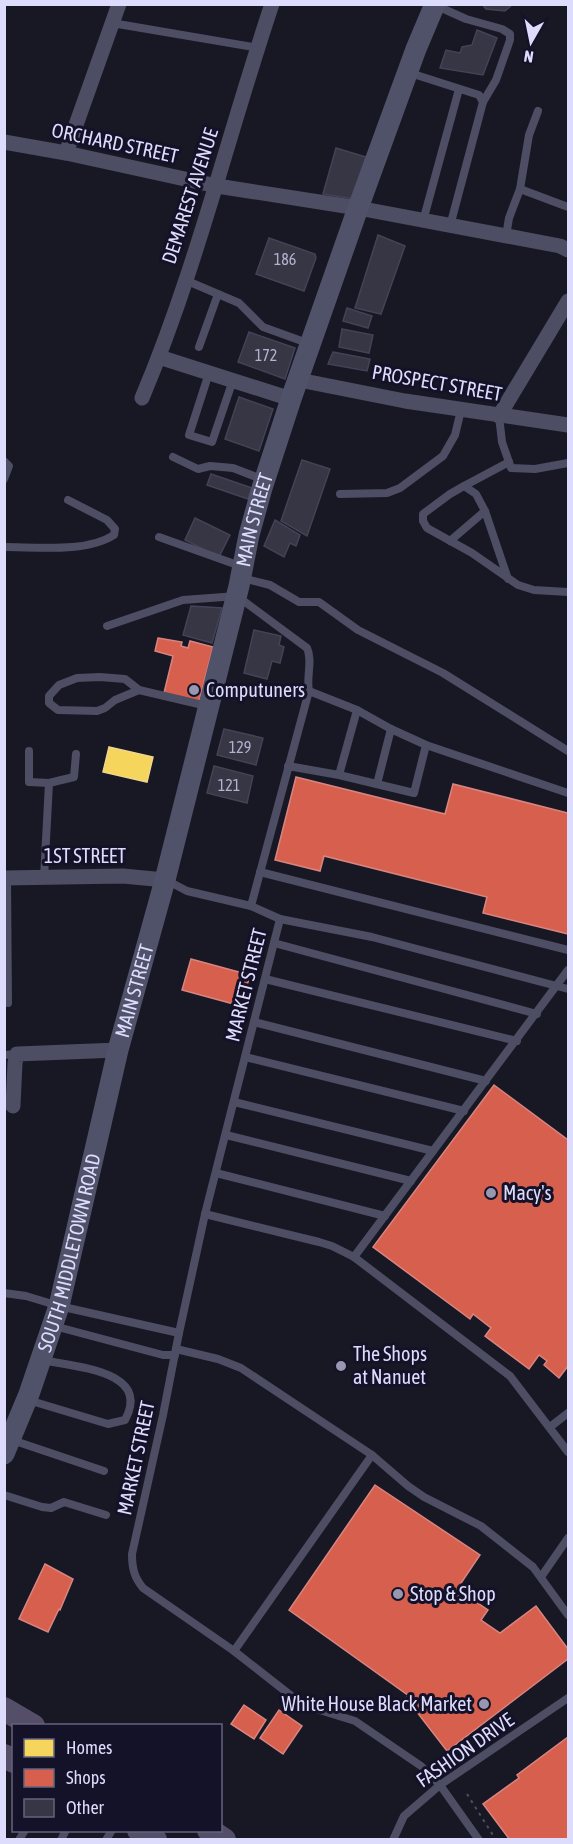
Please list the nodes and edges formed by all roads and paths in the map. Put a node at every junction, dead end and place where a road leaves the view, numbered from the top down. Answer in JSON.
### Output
{"nodes":[{"id":1,"x":119,"y":4,"type":"edge"},
{"id":2,"x":272,"y":4,"type":"edge"},
{"id":3,"x":435,"y":5,"type":"edge"},
{"id":4,"x":112,"y":22,"type":"junction"},
{"id":5,"x":259,"y":48,"type":"junction"},
{"id":6,"x":408,"y":72,"type":"junction"},
{"id":7,"x":459,"y":88,"type":"junction"},
{"id":8,"x":483,"y":102,"type":"junction"},
{"id":9,"x":538,"y":111,"type":"dead end"},
{"id":10,"x":4,"y":142,"type":"edge"},
{"id":11,"x":66,"y":153,"type":"junction"},
{"id":12,"x":217,"y":186,"type":"junction"},
{"id":13,"x":520,"y":189,"type":"junction"},
{"id":14,"x":568,"y":207,"type":"edge"},
{"id":15,"x":358,"y":208,"type":"junction"},
{"id":16,"x":423,"y":221,"type":"junction"},
{"id":17,"x":450,"y":226,"type":"junction"},
{"id":18,"x":506,"y":236,"type":"junction"},
{"id":19,"x":568,"y":250,"type":"edge"},
{"id":20,"x":185,"y":280,"type":"junction"},
{"id":21,"x":218,"y":294,"type":"junction"},
{"id":22,"x":568,"y":301,"type":"edge"},
{"id":23,"x":311,"y":345,"type":"junction"},
{"id":24,"x":199,"y":347,"type":"dead end"},
{"id":25,"x":159,"y":357,"type":"junction"},
{"id":26,"x":209,"y":373,"type":"junction"},
{"id":27,"x":233,"y":380,"type":"junction"},
{"id":28,"x":295,"y":389,"type":"junction"},
{"id":29,"x":142,"y":398,"type":"dead end"},
{"id":30,"x":461,"y":410,"type":"junction"},
{"id":31,"x":499,"y":416,"type":"junction"},
{"id":32,"x":568,"y":425,"type":"edge"},
{"id":33,"x":172,"y":457,"type":"dead end"},
{"id":34,"x":4,"y":461,"type":"edge"},
{"id":35,"x":509,"y":462,"type":"junction"},
{"id":36,"x":568,"y":463,"type":"edge"},
{"id":37,"x":4,"y":479,"type":"edge"},
{"id":38,"x":265,"y":480,"type":"junction"},
{"id":39,"x":464,"y":486,"type":"junction"},
{"id":40,"x":340,"y":494,"type":"dead end"},
{"id":41,"x":68,"y":500,"type":"dead end"},
{"id":42,"x":485,"y":512,"type":"junction"},
{"id":43,"x":159,"y":537,"type":"dead end"},
{"id":44,"x":450,"y":541,"type":"junction"},
{"id":45,"x":4,"y":547,"type":"edge"},
{"id":46,"x":508,"y":579,"type":"junction"},
{"id":47,"x":240,"y":580,"type":"junction"},
{"id":48,"x":568,"y":592,"type":"edge"},
{"id":49,"x":106,"y":627,"type":"dead end"},
{"id":50,"x":139,"y":690,"type":"junction"},
{"id":51,"x":309,"y":691,"type":"junction"},
{"id":52,"x":209,"y":706,"type":"junction"},
{"id":53,"x":357,"y":710,"type":"junction"},
{"id":54,"x":391,"y":729,"type":"junction"},
{"id":55,"x":426,"y":745,"type":"junction"},
{"id":56,"x":29,"y":751,"type":"dead end"},
{"id":57,"x":568,"y":751,"type":"edge"},
{"id":58,"x":76,"y":753,"type":"dead end"},
{"id":59,"x":288,"y":766,"type":"junction"},
{"id":60,"x":339,"y":775,"type":"junction"},
{"id":61,"x":49,"y":783,"type":"junction"},
{"id":62,"x":377,"y":784,"type":"junction"},
{"id":63,"x":568,"y":793,"type":"edge"},
{"id":64,"x":260,"y":872,"type":"junction"},
{"id":65,"x":6,"y":878,"type":"edge"},
{"id":66,"x":44,"y":878,"type":"junction"},
{"id":67,"x":165,"y":879,"type":"junction"},
{"id":68,"x":251,"y":906,"type":"junction"},
{"id":69,"x":280,"y":919,"type":"junction"},
{"id":70,"x":274,"y":944,"type":"junction"},
{"id":71,"x":568,"y":950,"type":"edge"},
{"id":72,"x":568,"y":970,"type":"edge"},
{"id":73,"x":265,"y":979,"type":"junction"},
{"id":74,"x":558,"y":986,"type":"junction"},
{"id":75,"x":568,"y":989,"type":"edge"},
{"id":76,"x":8,"y":1003,"type":"dead end"},
{"id":77,"x":537,"y":1014,"type":"junction"},
{"id":78,"x":254,"y":1022,"type":"junction"},
{"id":79,"x":517,"y":1041,"type":"junction"},
{"id":80,"x":118,"y":1050,"type":"junction"},
{"id":81,"x":11,"y":1054,"type":"edge"},
{"id":82,"x":245,"y":1057,"type":"junction"},
{"id":83,"x":486,"y":1081,"type":"junction"},
{"id":84,"x":234,"y":1101,"type":"junction"},
{"id":85,"x":13,"y":1106,"type":"dead end"},
{"id":86,"x":464,"y":1111,"type":"junction"},
{"id":87,"x":226,"y":1135,"type":"junction"},
{"id":88,"x":433,"y":1151,"type":"junction"},
{"id":89,"x":216,"y":1173,"type":"junction"},
{"id":90,"x":411,"y":1181,"type":"junction"},
{"id":91,"x":206,"y":1214,"type":"junction"},
{"id":92,"x":385,"y":1216,"type":"junction"},
{"id":93,"x":354,"y":1257,"type":"junction"},
{"id":94,"x":4,"y":1293,"type":"edge"},
{"id":95,"x":56,"y":1316,"type":"junction"},
{"id":96,"x":179,"y":1333,"type":"junction"},
{"id":97,"x":176,"y":1352,"type":"junction"},
{"id":98,"x":41,"y":1360,"type":"junction"},
{"id":99,"x":27,"y":1400,"type":"junction"},
{"id":100,"x":568,"y":1413,"type":"edge"},
{"id":101,"x":550,"y":1427,"type":"junction"},
{"id":102,"x":8,"y":1447,"type":"edge"},
{"id":103,"x":568,"y":1452,"type":"edge"},
{"id":104,"x":372,"y":1455,"type":"junction"},
{"id":105,"x":104,"y":1471,"type":"dead end"},
{"id":106,"x":4,"y":1495,"type":"edge"},
{"id":107,"x":106,"y":1515,"type":"dead end"},
{"id":108,"x":568,"y":1538,"type":"edge"},
{"id":109,"x":541,"y":1577,"type":"junction"},
{"id":110,"x":568,"y":1615,"type":"edge"},
{"id":111,"x":234,"y":1651,"type":"junction"},
{"id":112,"x":568,"y":1698,"type":"edge"},
{"id":113,"x":4,"y":1709,"type":"edge"},
{"id":114,"x":31,"y":1724,"type":"edge"},
{"id":115,"x":440,"y":1785,"type":"junction"},
{"id":116,"x":467,"y":1794,"type":"dead end"},
{"id":117,"x":393,"y":1839,"type":"edge"},
{"id":118,"x":479,"y":1839,"type":"edge"},
{"id":119,"x":496,"y":1839,"type":"edge"}],
"edges":[{"from":1,"to":4,"type":"street"},
{"from":2,"to":5,"type":"street","name":"DEMAREST AVENUE"},
{"from":3,"to":6,"type":"street","name":"MAIN STREET"},
{"from":3,"to":8,"type":"lane"},
{"from":4,"to":5,"type":"lane"},
{"from":4,"to":11,"type":"street"},
{"from":5,"to":12,"type":"street","name":"DEMAREST AVENUE"},
{"from":6,"to":7,"type":"lane"},
{"from":6,"to":15,"type":"street","name":"MAIN STREET"},
{"from":7,"to":8,"type":"lane"},
{"from":7,"to":16,"type":"lane"},
{"from":8,"to":17,"type":"lane"},
{"from":9,"to":13,"type":"lane"},
{"from":10,"to":11,"type":"street","name":"ORCHARD STREET"},
{"from":11,"to":12,"type":"street","name":"ORCHARD STREET"},
{"from":12,"to":15,"type":"street","name":"ORCHARD STREET"},
{"from":12,"to":20,"type":"street","name":"DEMAREST AVENUE"},
{"from":13,"to":14,"type":"lane"},
{"from":13,"to":18,"type":"lane"},
{"from":15,"to":16,"type":"street","name":"ORCHARD STREET"},
{"from":15,"to":23,"type":"street","name":"MAIN STREET"},
{"from":16,"to":17,"type":"street","name":"ORCHARD STREET"},
{"from":17,"to":18,"type":"street","name":"ORCHARD STREET"},
{"from":18,"to":19,"type":"street","name":"ORCHARD STREET"},
{"from":20,"to":21,"type":"lane"},
{"from":20,"to":25,"type":"street","name":"DEMAREST AVENUE"},
{"from":21,"to":23,"type":"lane"},
{"from":21,"to":24,"type":"lane"},
{"from":22,"to":31,"type":"street"},
{"from":23,"to":28,"type":"street","name":"MAIN STREET"},
{"from":25,"to":26,"type":"street","name":"PROSPECT STREET"},
{"from":25,"to":29,"type":"street","name":"DEMAREST AVENUE"},
{"from":26,"to":27,"type":"street","name":"PROSPECT STREET"},
{"from":26,"to":27,"type":"lane"},
{"from":27,"to":28,"type":"street","name":"PROSPECT STREET"},
{"from":28,"to":30,"type":"street","name":"PROSPECT STREET"},
{"from":28,"to":38,"type":"street","name":"MAIN STREET"},
{"from":30,"to":31,"type":"street","name":"PROSPECT STREET"},
{"from":30,"to":40,"type":"lane"},
{"from":31,"to":32,"type":"street","name":"PROSPECT STREET"},
{"from":31,"to":35,"type":"lane"},
{"from":33,"to":38,"type":"lane"},
{"from":34,"to":37,"type":"lane"},
{"from":35,"to":36,"type":"lane"},
{"from":35,"to":39,"type":"lane"},
{"from":38,"to":47,"type":"street","name":"MAIN STREET"},
{"from":39,"to":42,"type":"lane"},
{"from":39,"to":44,"type":"lane"},
{"from":41,"to":45,"type":"lane"},
{"from":42,"to":44,"type":"lane"},
{"from":42,"to":46,"type":"lane"},
{"from":43,"to":47,"type":"lane"},
{"from":44,"to":46,"type":"lane"},
{"from":46,"to":48,"type":"lane"},
{"from":47,"to":49,"type":"lane"},
{"from":47,"to":51,"type":"lane"},
{"from":47,"to":52,"type":"street","name":"MAIN STREET"},
{"from":47,"to":57,"type":"lane"},
{"from":50,"to":50,"type":"lane"},
{"from":50,"to":52,"type":"lane"},
{"from":51,"to":53,"type":"lane"},
{"from":51,"to":59,"type":"lane"},
{"from":52,"to":67,"type":"street","name":"MAIN STREET"},
{"from":53,"to":54,"type":"lane"},
{"from":53,"to":60,"type":"lane"},
{"from":54,"to":55,"type":"lane"},
{"from":54,"to":62,"type":"lane"},
{"from":55,"to":62,"type":"lane"},
{"from":55,"to":63,"type":"lane"},
{"from":56,"to":61,"type":"lane"},
{"from":58,"to":61,"type":"lane"},
{"from":59,"to":60,"type":"lane"},
{"from":59,"to":64,"type":"lane"},
{"from":60,"to":62,"type":"lane"},
{"from":61,"to":66,"type":"lane"},
{"from":64,"to":68,"type":"lane"},
{"from":64,"to":71,"type":"lane"},
{"from":65,"to":66,"type":"street","name":"1ST STREET"},
{"from":65,"to":76,"type":"lane"},
{"from":66,"to":67,"type":"street","name":"1ST STREET"},
{"from":67,"to":68,"type":"lane","name":"MARKET STREET"},
{"from":67,"to":80,"type":"street","name":"MAIN STREET"},
{"from":68,"to":69,"type":"lane","name":"MARKET STREET"},
{"from":69,"to":70,"type":"lane","name":"MARKET STREET"},
{"from":69,"to":74,"type":"lane","name":"MARKET STREET"},
{"from":70,"to":73,"type":"lane","name":"MARKET STREET"},
{"from":70,"to":77,"type":"lane"},
{"from":72,"to":74,"type":"lane"},
{"from":73,"to":78,"type":"lane","name":"MARKET STREET"},
{"from":73,"to":79,"type":"lane"},
{"from":74,"to":75,"type":"lane","name":"MARKET STREET"},
{"from":74,"to":77,"type":"lane"},
{"from":77,"to":79,"type":"lane"},
{"from":78,"to":82,"type":"lane","name":"MARKET STREET"},
{"from":78,"to":83,"type":"lane"},
{"from":79,"to":83,"type":"lane"},
{"from":80,"to":81,"type":"street"},
{"from":80,"to":95,"type":"street","name":"SOUTH MIDDLETOWN ROAD"},
{"from":81,"to":85,"type":"street"},
{"from":82,"to":84,"type":"lane","name":"MARKET STREET"},
{"from":82,"to":86,"type":"lane"},
{"from":83,"to":86,"type":"lane"},
{"from":84,"to":87,"type":"lane","name":"MARKET STREET"},
{"from":84,"to":88,"type":"lane"},
{"from":86,"to":88,"type":"lane"},
{"from":87,"to":89,"type":"lane","name":"MARKET STREET"},
{"from":87,"to":90,"type":"lane"},
{"from":88,"to":90,"type":"lane"},
{"from":89,"to":91,"type":"lane","name":"MARKET STREET"},
{"from":89,"to":92,"type":"lane"},
{"from":90,"to":92,"type":"lane"},
{"from":91,"to":93,"type":"lane"},
{"from":91,"to":96,"type":"lane","name":"MARKET STREET"},
{"from":92,"to":93,"type":"lane"},
{"from":93,"to":101,"type":"lane"},
{"from":94,"to":95,"type":"lane"},
{"from":95,"to":96,"type":"lane"},
{"from":95,"to":97,"type":"lane"},
{"from":95,"to":98,"type":"street","name":"SOUTH MIDDLETOWN ROAD"},
{"from":96,"to":97,"type":"lane","name":"MARKET STREET"},
{"from":97,"to":104,"type":"lane"},
{"from":97,"to":111,"type":"lane","name":"MARKET STREET"},
{"from":98,"to":99,"type":"street","name":"SOUTH MIDDLETOWN ROAD"},
{"from":98,"to":99,"type":"lane"},
{"from":99,"to":102,"type":"street","name":"SOUTH MIDDLETOWN ROAD"},
{"from":100,"to":101,"type":"lane"},
{"from":101,"to":103,"type":"lane"},
{"from":102,"to":105,"type":"lane"},
{"from":104,"to":109,"type":"lane"},
{"from":104,"to":111,"type":"lane"},
{"from":106,"to":107,"type":"lane"},
{"from":108,"to":109,"type":"lane"},
{"from":109,"to":110,"type":"lane"},
{"from":111,"to":115,"type":"lane","name":"MARKET STREET"},
{"from":112,"to":115,"type":"lane","name":"FASHION DRIVE"},
{"from":113,"to":114,"type":"main road"},
{"from":115,"to":117,"type":"lane","name":"FASHION DRIVE"},
{"from":115,"to":118,"type":"lane","name":"MARKET STREET"},
{"from":116,"to":119,"type":"path"}]}
